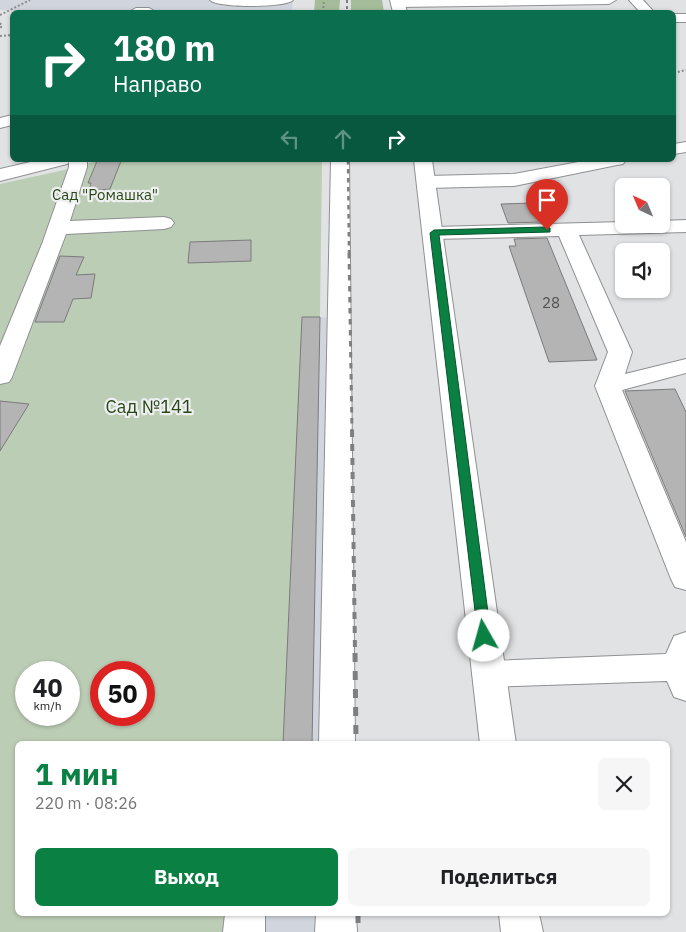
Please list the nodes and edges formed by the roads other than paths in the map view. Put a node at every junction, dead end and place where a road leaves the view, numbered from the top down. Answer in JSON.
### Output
{"nodes":[{"id":1,"x":217,"y":0,"type":"edge"},
{"id":2,"x":286,"y":0,"type":"edge"},
{"id":3,"x":597,"y":0,"type":"edge"},
{"id":4,"x":609,"y":0,"type":"edge"},
{"id":5,"x":636,"y":0,"type":"edge"},
{"id":6,"x":476,"y":1,"type":"edge"},
{"id":7,"x":255,"y":4,"type":"edge"},
{"id":8,"x":398,"y":5,"type":"edge"},
{"id":9,"x":645,"y":10,"type":"edge"},
{"id":10,"x":53,"y":162,"type":"edge"},
{"id":11,"x":77,"y":162,"type":"edge"},
{"id":12,"x":340,"y":162,"type":"edge"},
{"id":13,"x":595,"y":162,"type":"edge"},
{"id":14,"x":550,"y":166,"type":"edge"},
{"id":15,"x":425,"y":171,"type":"edge"},
{"id":16,"x":0,"y":175,"type":"edge"},
{"id":17,"x":164,"y":223,"type":"dead end"},
{"id":18,"x":686,"y":226,"type":"edge"},
{"id":19,"x":58,"y":228,"type":"junction"},
{"id":20,"x":566,"y":229,"type":"junction"},
{"id":21,"x":434,"y":233,"type":"junction"},
{"id":22,"x":686,"y":366,"type":"edge"},
{"id":23,"x":0,"y":377,"type":"edge"},
{"id":24,"x":608,"y":386,"type":"junction"},
{"id":25,"x":686,"y":578,"type":"edge"},
{"id":26,"x":684,"y":666,"type":"edge"},
{"id":27,"x":489,"y":674,"type":"junction"},
{"id":28,"x":337,"y":741,"type":"edge"},
{"id":29,"x":498,"y":741,"type":"edge"},
{"id":30,"x":246,"y":916,"type":"edge"},
{"id":31,"x":336,"y":916,"type":"edge"},
{"id":32,"x":519,"y":916,"type":"edge"},
{"id":33,"x":244,"y":932,"type":"edge"},
{"id":34,"x":336,"y":932,"type":"edge"},
{"id":35,"x":522,"y":932,"type":"edge"}],
"edges":[{"from":1,"to":7,"type":"main road"},
{"from":2,"to":7,"type":"main road"},
{"from":3,"to":4,"type":"main road"},
{"from":3,"to":6,"type":"main road"},
{"from":5,"to":9,"type":"main road"},
{"from":6,"to":8,"type":"main road"},
{"from":10,"to":16,"type":"main road"},
{"from":11,"to":19,"type":"main road"},
{"from":12,"to":28,"type":"main road"},
{"from":13,"to":14,"type":"main road"},
{"from":14,"to":15,"type":"main road"},
{"from":15,"to":21,"type":"main road"},
{"from":17,"to":19,"type":"main road"},
{"from":18,"to":20,"type":"main road"},
{"from":19,"to":23,"type":"main road"},
{"from":20,"to":21,"type":"main road"},
{"from":20,"to":24,"type":"main road"},
{"from":21,"to":27,"type":"main road"},
{"from":22,"to":24,"type":"main road"},
{"from":24,"to":25,"type":"main road"},
{"from":26,"to":27,"type":"main road"},
{"from":27,"to":29,"type":"main road"},
{"from":30,"to":33,"type":"main road"},
{"from":31,"to":34,"type":"main road"},
{"from":32,"to":35,"type":"main road"}]}
